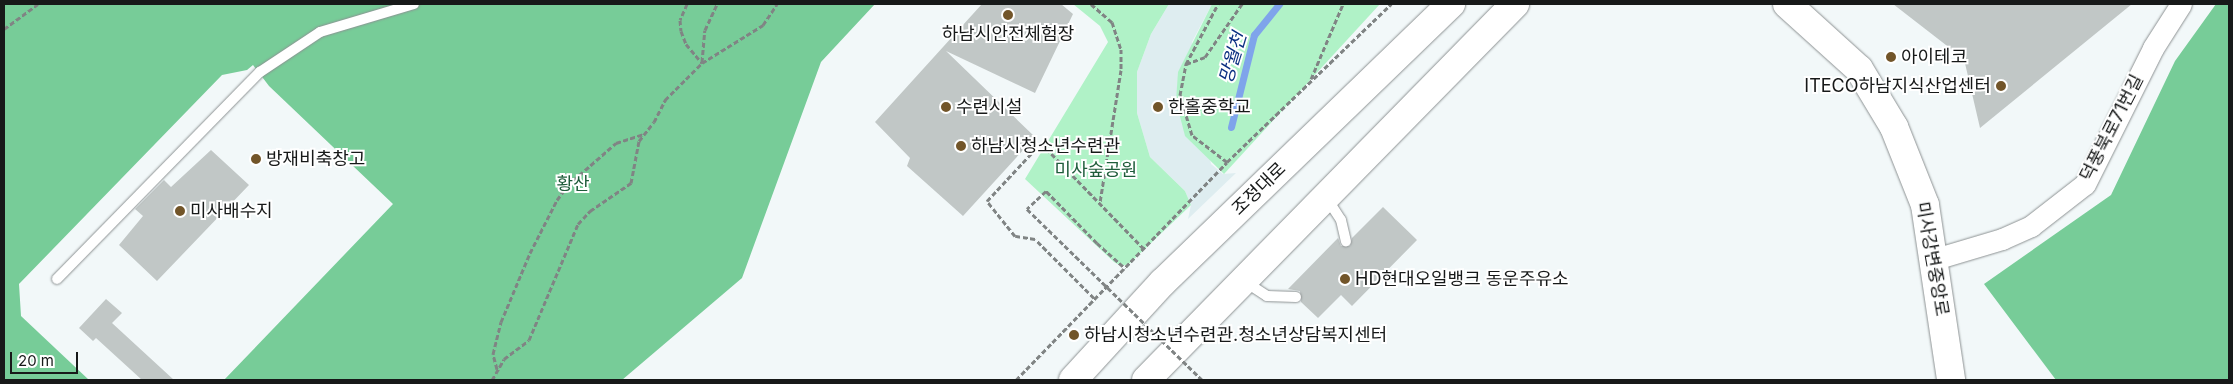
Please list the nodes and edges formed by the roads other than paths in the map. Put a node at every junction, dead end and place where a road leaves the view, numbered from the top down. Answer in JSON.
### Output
{"nodes":[{"id":1,"x":414,"y":4,"type":"edge"},
{"id":2,"x":1451,"y":4,"type":"edge"},
{"id":3,"x":1515,"y":4,"type":"edge"},
{"id":4,"x":1788,"y":4,"type":"edge"},
{"id":5,"x":2181,"y":4,"type":"edge"},
{"id":6,"x":1326,"y":197,"type":"junction"},
{"id":7,"x":1346,"y":241,"type":"dead end"},
{"id":8,"x":1935,"y":259,"type":"junction"},
{"id":9,"x":57,"y":279,"type":"dead end"},
{"id":10,"x":1244,"y":281,"type":"junction"},
{"id":11,"x":1296,"y":297,"type":"dead end"},
{"id":12,"x":1073,"y":380,"type":"edge"},
{"id":13,"x":1146,"y":380,"type":"edge"},
{"id":14,"x":1951,"y":380,"type":"edge"}],
"edges":[{"from":1,"to":9,"type":"lane"},
{"from":2,"to":12,"type":"main road","name":"조정대로"},
{"from":3,"to":6,"type":"main road"},
{"from":4,"to":8,"type":"main road","name":"미사강변중앙로"},
{"from":5,"to":8,"type":"street","name":"덕풍북로71번길"},
{"from":6,"to":7,"type":"lane"},
{"from":6,"to":10,"type":"main road"},
{"from":8,"to":14,"type":"main road","name":"미사강변중앙로"},
{"from":10,"to":11,"type":"lane"},
{"from":10,"to":13,"type":"main road"}]}
